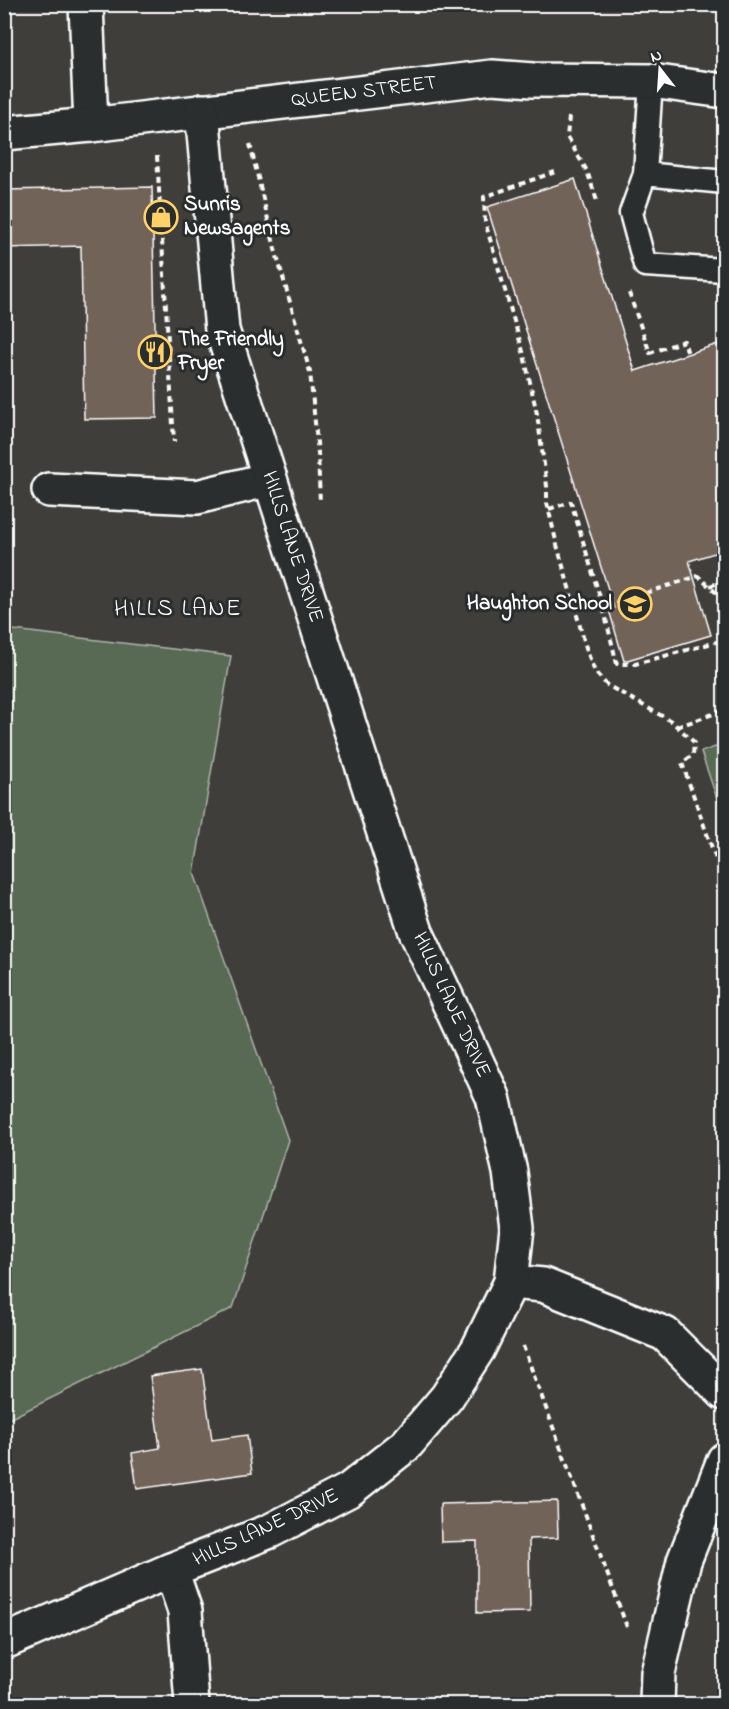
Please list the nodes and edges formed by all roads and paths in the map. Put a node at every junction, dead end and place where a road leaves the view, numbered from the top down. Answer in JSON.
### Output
{"nodes":[{"id":1,"x":86,"y":4,"type":"edge"},
{"id":2,"x":651,"y":81,"type":"junction"},
{"id":3,"x":724,"y":92,"type":"edge"},
{"id":4,"x":202,"y":111,"type":"junction"},
{"id":5,"x":92,"y":125,"type":"junction"},
{"id":6,"x":4,"y":133,"type":"edge"},
{"id":7,"x":250,"y":142,"type":"dead end"},
{"id":8,"x":157,"y":156,"type":"dead end"},
{"id":9,"x":555,"y":172,"type":"dead end"},
{"id":10,"x":645,"y":174,"type":"junction"},
{"id":11,"x":724,"y":182,"type":"edge"},
{"id":12,"x":724,"y":270,"type":"edge"},
{"id":13,"x":174,"y":442,"type":"dead end"},
{"id":14,"x":270,"y":479,"type":"junction"},
{"id":15,"x":49,"y":490,"type":"dead end"},
{"id":16,"x":549,"y":509,"type":"junction"},
{"id":17,"x":321,"y":513,"type":"dead end"},
{"id":18,"x":724,"y":581,"type":"edge"},
{"id":19,"x":709,"y":586,"type":"junction"},
{"id":20,"x":724,"y":600,"type":"edge"},
{"id":21,"x":603,"y":607,"type":"junction"},
{"id":22,"x":724,"y":640,"type":"edge"},
{"id":23,"x":724,"y":710,"type":"edge"},
{"id":24,"x":677,"y":727,"type":"junction"},
{"id":25,"x":724,"y":882,"type":"edge"},
{"id":26,"x":511,"y":1282,"type":"junction"},
{"id":27,"x":522,"y":1344,"type":"dead end"},
{"id":28,"x":724,"y":1393,"type":"edge"},
{"id":29,"x":724,"y":1461,"type":"edge"},
{"id":30,"x":171,"y":1570,"type":"junction"},
{"id":31,"x":627,"y":1627,"type":"dead end"},
{"id":32,"x":4,"y":1642,"type":"edge"},
{"id":33,"x":192,"y":1704,"type":"edge"},
{"id":34,"x":657,"y":1704,"type":"edge"}],
"edges":[{"from":1,"to":5,"type":"street"},
{"from":2,"to":3,"type":"street","name":"QUEEN STREET"},
{"from":2,"to":4,"type":"street","name":"QUEEN STREET"},
{"from":2,"to":10,"type":"lane"},
{"from":4,"to":5,"type":"street","name":"QUEEN STREET"},
{"from":4,"to":14,"type":"street","name":"HILLS LANE DRIVE"},
{"from":5,"to":6,"type":"street","name":"QUEEN STREET"},
{"from":7,"to":17,"type":"path"},
{"from":8,"to":13,"type":"path"},
{"from":9,"to":16,"type":"path"},
{"from":10,"to":11,"type":"lane"},
{"from":10,"to":12,"type":"lane"},
{"from":14,"to":15,"type":"street"},
{"from":14,"to":26,"type":"street","name":"HILLS LANE DRIVE"},
{"from":16,"to":21,"type":"path"},
{"from":16,"to":24,"type":"path"},
{"from":18,"to":19,"type":"path"},
{"from":19,"to":20,"type":"path"},
{"from":19,"to":21,"type":"path"},
{"from":21,"to":22,"type":"path"},
{"from":23,"to":24,"type":"path"},
{"from":24,"to":25,"type":"path"},
{"from":26,"to":28,"type":"street"},
{"from":26,"to":30,"type":"street","name":"HILLS LANE DRIVE"},
{"from":27,"to":31,"type":"path"},
{"from":29,"to":34,"type":"street"},
{"from":30,"to":32,"type":"street","name":"HILLS LANE DRIVE"},
{"from":30,"to":33,"type":"street"}]}
